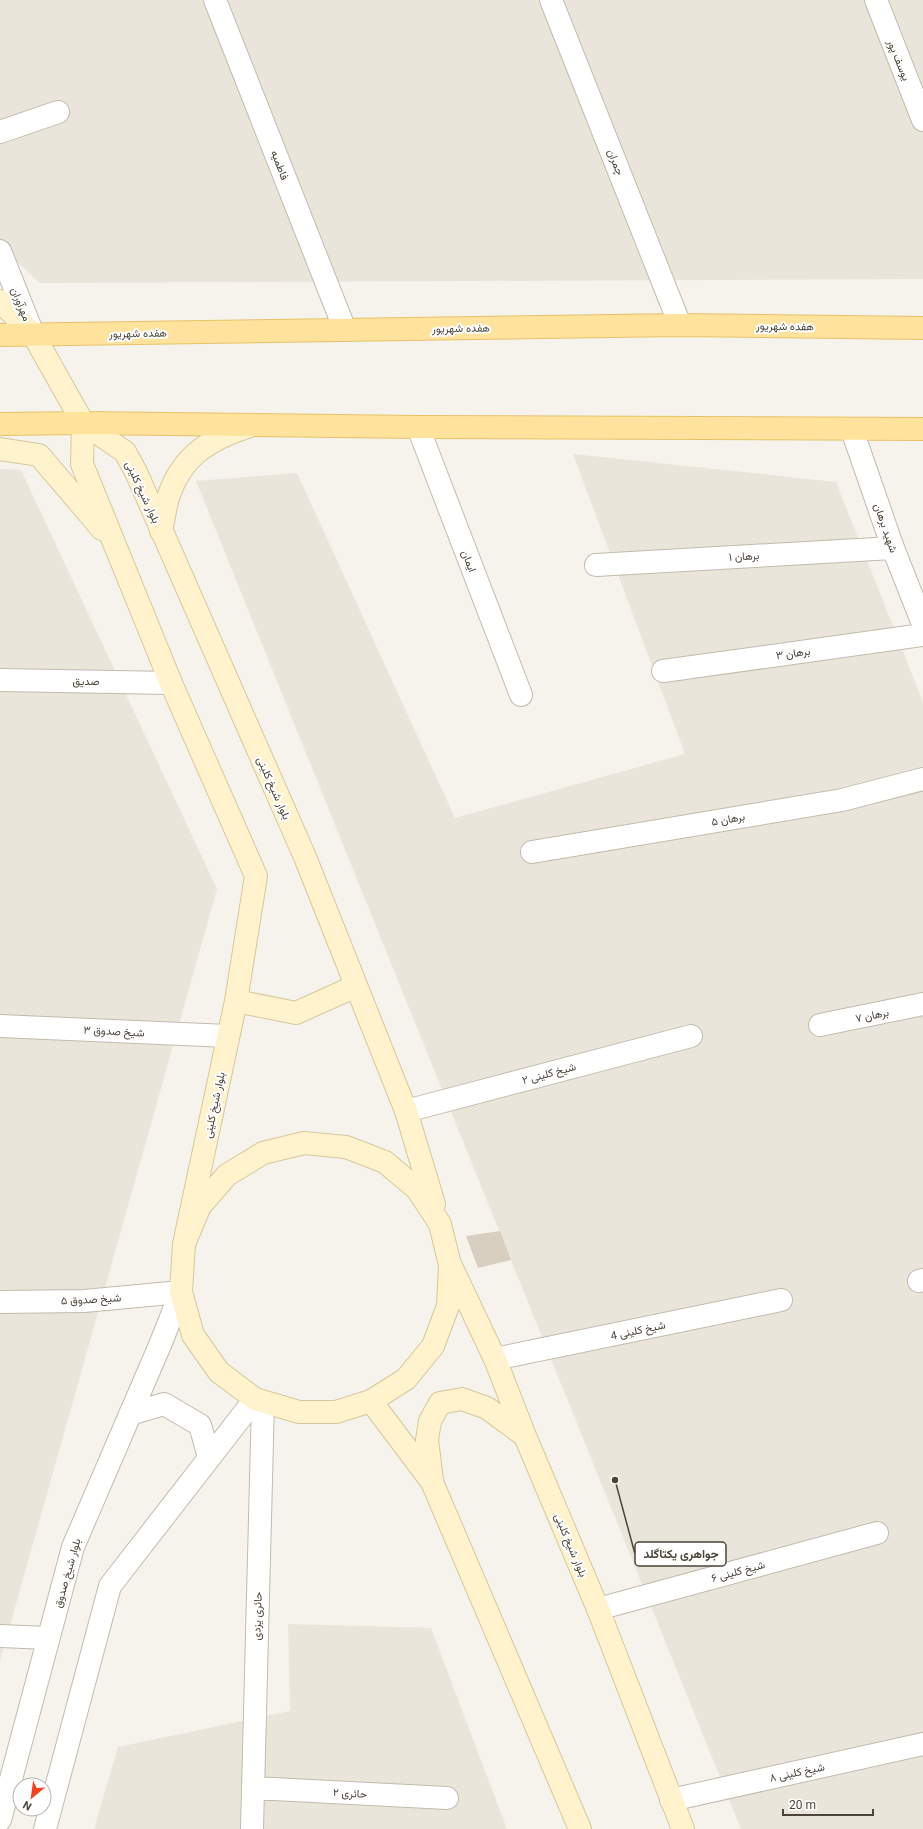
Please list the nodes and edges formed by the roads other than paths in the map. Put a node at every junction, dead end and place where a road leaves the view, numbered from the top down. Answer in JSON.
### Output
{"nodes":[{"id":1,"x":215,"y":0,"type":"edge"},
{"id":2,"x":551,"y":0,"type":"edge"},
{"id":3,"x":876,"y":0,"type":"edge"},
{"id":4,"x":58,"y":112,"type":"dead end"},
{"id":5,"x":923,"y":120,"type":"edge"},
{"id":6,"x":0,"y":132,"type":"edge"},
{"id":7,"x":0,"y":252,"type":"edge"},
{"id":8,"x":0,"y":301,"type":"edge"},
{"id":9,"x":680,"y":325,"type":"junction"},
{"id":10,"x":923,"y":328,"type":"edge"},
{"id":11,"x":345,"y":330,"type":"junction"},
{"id":12,"x":33,"y":334,"type":"junction"},
{"id":13,"x":0,"y":335,"type":"edge"},
{"id":14,"x":83,"y":423,"type":"junction"},
{"id":15,"x":0,"y":424,"type":"edge"},
{"id":16,"x":254,"y":425,"type":"junction"},
{"id":17,"x":418,"y":427,"type":"junction"},
{"id":18,"x":923,"y":429,"type":"edge"},
{"id":19,"x":852,"y":430,"type":"junction"},
{"id":20,"x":0,"y":449,"type":"edge"},
{"id":21,"x":161,"y":531,"type":"junction"},
{"id":22,"x":114,"y":544,"type":"junction"},
{"id":23,"x":893,"y":548,"type":"junction"},
{"id":24,"x":596,"y":565,"type":"dead end"},
{"id":25,"x":923,"y":624,"type":"edge"},
{"id":26,"x":923,"y":635,"type":"edge"},
{"id":27,"x":663,"y":672,"type":"dead end"},
{"id":28,"x":0,"y":680,"type":"edge"},
{"id":29,"x":171,"y":683,"type":"junction"},
{"id":30,"x":521,"y":695,"type":"dead end"},
{"id":31,"x":923,"y":779,"type":"edge"},
{"id":32,"x":532,"y":852,"type":"dead end"},
{"id":33,"x":356,"y":986,"type":"junction"},
{"id":34,"x":236,"y":1001,"type":"junction"},
{"id":35,"x":923,"y":1004,"type":"edge"},
{"id":36,"x":820,"y":1025,"type":"dead end"},
{"id":37,"x":0,"y":1026,"type":"edge"},
{"id":38,"x":228,"y":1036,"type":"junction"},
{"id":39,"x":691,"y":1036,"type":"dead end"},
{"id":40,"x":406,"y":1111,"type":"junction"},
{"id":41,"x":440,"y":1224,"type":"junction"},
{"id":42,"x":184,"y":1244,"type":"junction"},
{"id":43,"x":450,"y":1265,"type":"junction"},
{"id":44,"x":181,"y":1292,"type":"junction"},
{"id":45,"x":781,"y":1300,"type":"dead end"},
{"id":46,"x":0,"y":1302,"type":"edge"},
{"id":47,"x":495,"y":1359,"type":"junction"},
{"id":48,"x":259,"y":1400,"type":"junction"},
{"id":49,"x":371,"y":1401,"type":"junction"},
{"id":50,"x":130,"y":1414,"type":"junction"},
{"id":51,"x":525,"y":1436,"type":"junction"},
{"id":52,"x":209,"y":1457,"type":"junction"},
{"id":53,"x":432,"y":1482,"type":"junction"},
{"id":54,"x":877,"y":1533,"type":"dead end"},
{"id":55,"x":598,"y":1609,"type":"junction"},
{"id":56,"x":0,"y":1636,"type":"edge"},
{"id":57,"x":48,"y":1638,"type":"junction"},
{"id":58,"x":923,"y":1744,"type":"edge"},
{"id":59,"x":252,"y":1788,"type":"junction"},
{"id":60,"x":447,"y":1798,"type":"dead end"},
{"id":61,"x":671,"y":1800,"type":"junction"},
{"id":62,"x":0,"y":1820,"type":"edge"},
{"id":63,"x":45,"y":1829,"type":"edge"},
{"id":64,"x":252,"y":1829,"type":"edge"},
{"id":65,"x":580,"y":1829,"type":"edge"},
{"id":66,"x":683,"y":1829,"type":"edge"}],
"edges":[{"from":1,"to":11,"type":"street","name":"فاطمیه"},
{"from":2,"to":9,"type":"street","name":"چمران"},
{"from":3,"to":5,"type":"street","name":"یوسف پور"},
{"from":4,"to":6,"type":"street"},
{"from":7,"to":12,"type":"street","name":"مهرآوران"},
{"from":8,"to":12,"type":"main road"},
{"from":9,"to":10,"type":"main road","name":"هفده شهریور"},
{"from":9,"to":11,"type":"main road","name":"هفده شهریور"},
{"from":11,"to":12,"type":"main road","name":"هفده شهریور"},
{"from":12,"to":13,"type":"main road","name":"هفده شهریور"},
{"from":12,"to":14,"type":"main road"},
{"from":14,"to":15,"type":"main road"},
{"from":14,"to":16,"type":"main road"},
{"from":14,"to":21,"type":"main road","name":"بلوار شیخ کلینی"},
{"from":14,"to":22,"type":"main road","name":"بلوار شیخ کلینی"},
{"from":16,"to":17,"type":"main road"},
{"from":16,"to":21,"type":"main road"},
{"from":17,"to":19,"type":"main road"},
{"from":17,"to":30,"type":"street","name":"ایمان"},
{"from":18,"to":19,"type":"main road"},
{"from":19,"to":23,"type":"street","name":"شهید برهان"},
{"from":20,"to":22,"type":"main road"},
{"from":21,"to":33,"type":"main road","name":"بلوار شیخ کلینی"},
{"from":22,"to":29,"type":"main road","name":"بلوار شیخ کلینی"},
{"from":23,"to":24,"type":"street","name":"برهان ۱"},
{"from":23,"to":25,"type":"street","name":"شهید برهان"},
{"from":26,"to":27,"type":"street","name":"برهان ۳"},
{"from":28,"to":29,"type":"street","name":"صدیق"},
{"from":29,"to":34,"type":"main road","name":"بلوار شیخ کلینی"},
{"from":31,"to":32,"type":"street","name":"برهان ۵"},
{"from":33,"to":34,"type":"main road"},
{"from":33,"to":40,"type":"main road","name":"بلوار شیخ کلینی"},
{"from":34,"to":38,"type":"main road","name":"بلوار شیخ کلینی"},
{"from":35,"to":36,"type":"street","name":"برهان ۷"},
{"from":37,"to":38,"type":"street","name":"شیخ صدوق ۳"},
{"from":38,"to":42,"type":"main road","name":"بلوار شیخ کلینی"},
{"from":39,"to":40,"type":"street","name":"شیخ کلینی ۲"},
{"from":40,"to":41,"type":"main road","name":"بلوار شیخ کلینی"},
{"from":41,"to":42,"type":"main road"},
{"from":41,"to":43,"type":"main road","name":"بلوار شیخ کلینی"},
{"from":42,"to":44,"type":"main road"},
{"from":43,"to":47,"type":"main road","name":"بلوار شیخ کلینی"},
{"from":43,"to":49,"type":"main road"},
{"from":44,"to":46,"type":"street","name":"شیخ صدوق ۵"},
{"from":44,"to":48,"type":"main road"},
{"from":44,"to":50,"type":"street","name":"بلوار شیخ صدوق"},
{"from":45,"to":47,"type":"street","name":"شیخ کلینی 4"},
{"from":47,"to":51,"type":"main road","name":"بلوار شیخ کلینی"},
{"from":48,"to":49,"type":"main road"},
{"from":48,"to":52,"type":"street"},
{"from":48,"to":59,"type":"street","name":"حائری یزدی"},
{"from":49,"to":53,"type":"main road"},
{"from":50,"to":52,"type":"street"},
{"from":50,"to":57,"type":"street","name":"بلوار شیخ صدوق"},
{"from":51,"to":53,"type":"main road"},
{"from":51,"to":55,"type":"main road","name":"بلوار شیخ کلینی"},
{"from":52,"to":63,"type":"street"},
{"from":53,"to":65,"type":"main road"},
{"from":54,"to":55,"type":"street","name":"شیخ کلینی ۶"},
{"from":55,"to":61,"type":"main road","name":"بلوار شیخ کلینی"},
{"from":56,"to":57,"type":"street"},
{"from":57,"to":62,"type":"street","name":"بلوار شیخ صدوق"},
{"from":58,"to":61,"type":"street","name":"شیخ کلینی ۸"},
{"from":59,"to":60,"type":"street","name":"حائری ۲"},
{"from":59,"to":64,"type":"street","name":"حائری یزدی"},
{"from":61,"to":66,"type":"main road","name":"بلوار شیخ کلینی"}]}
